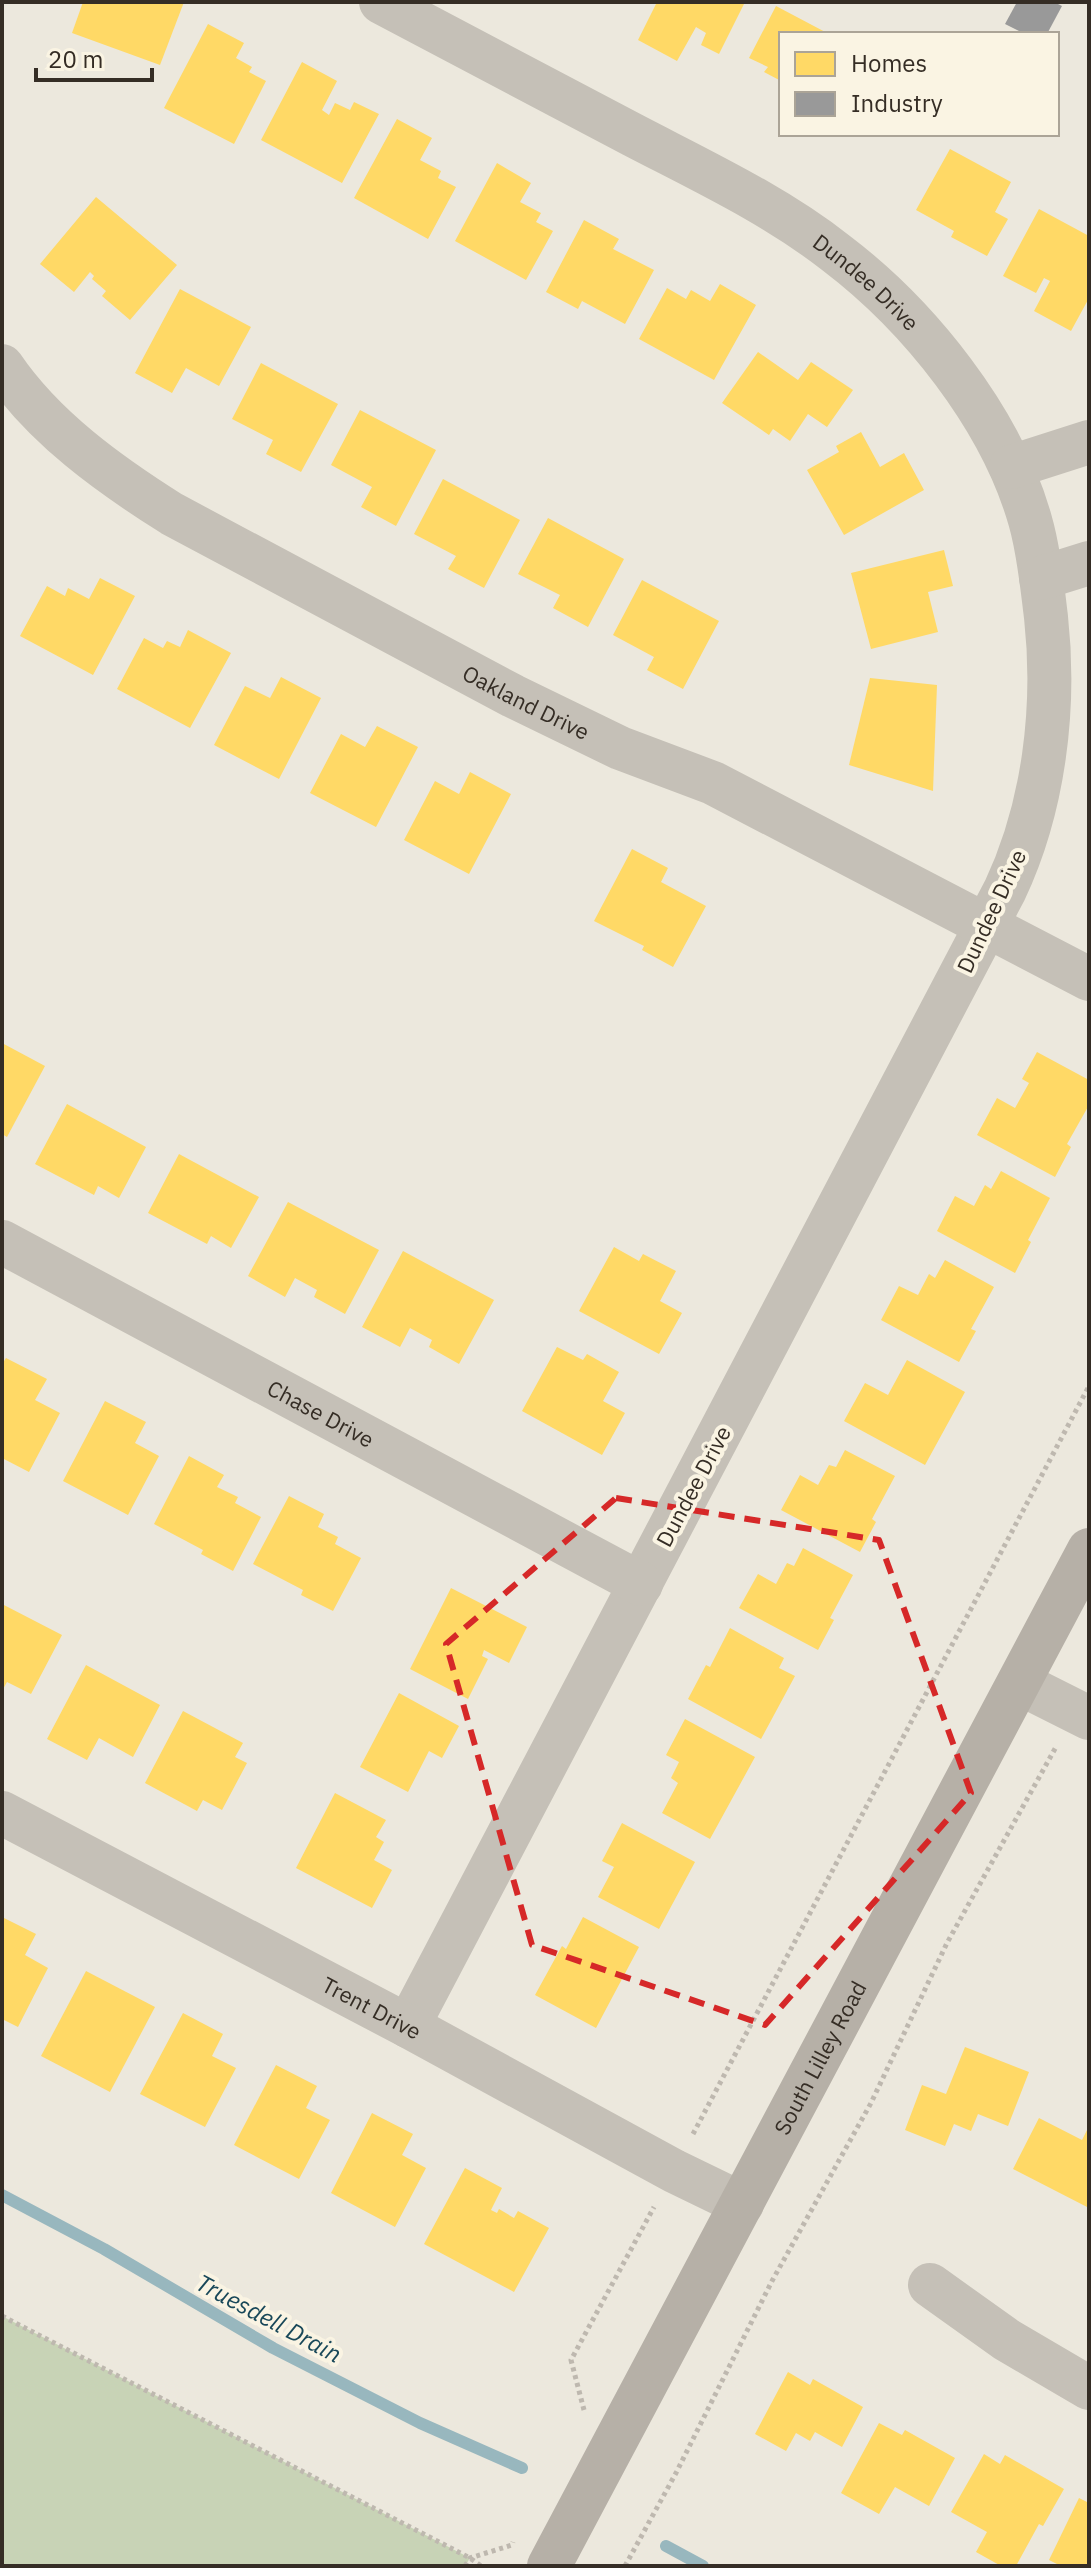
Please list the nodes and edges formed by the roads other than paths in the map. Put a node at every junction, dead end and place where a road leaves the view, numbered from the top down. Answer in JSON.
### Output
{"nodes":[{"id":1,"x":381,"y":2,"type":"edge"},
{"id":2,"x":2,"y":366,"type":"edge"},
{"id":3,"x":1089,"y":442,"type":"edge"},
{"id":4,"x":1011,"y":467,"type":"junction"},
{"id":5,"x":1089,"y":563,"type":"edge"},
{"id":6,"x":1041,"y":578,"type":"junction"},
{"id":7,"x":987,"y":926,"type":"junction"},
{"id":8,"x":1089,"y":979,"type":"edge"},
{"id":9,"x":2,"y":1242,"type":"edge"},
{"id":10,"x":1089,"y":1550,"type":"edge"},
{"id":11,"x":641,"y":1584,"type":"junction"},
{"id":12,"x":1019,"y":1683,"type":"junction"},
{"id":13,"x":1089,"y":1718,"type":"edge"},
{"id":14,"x":2,"y":1813,"type":"edge"},
{"id":15,"x":408,"y":2026,"type":"junction"},
{"id":16,"x":742,"y":2204,"type":"junction"},
{"id":17,"x":930,"y":2285,"type":"dead end"},
{"id":18,"x":1089,"y":2388,"type":"edge"},
{"id":19,"x":549,"y":2566,"type":"edge"}],
"edges":[{"from":1,"to":4,"type":"street","name":"Dundee Drive"},
{"from":2,"to":7,"type":"street","name":"Oakland Drive"},
{"from":3,"to":4,"type":"street"},
{"from":4,"to":6,"type":"street","name":"Dundee Drive"},
{"from":5,"to":6,"type":"street"},
{"from":6,"to":7,"type":"street","name":"Dundee Drive"},
{"from":7,"to":8,"type":"street","name":"Oakland Drive"},
{"from":7,"to":11,"type":"street","name":"Dundee Drive"},
{"from":9,"to":11,"type":"street","name":"Chase Drive"},
{"from":10,"to":12,"type":"street","name":"South Lilley Road"},
{"from":11,"to":15,"type":"street","name":"Dundee Drive"},
{"from":12,"to":13,"type":"street"},
{"from":12,"to":16,"type":"street","name":"South Lilley Road"},
{"from":14,"to":15,"type":"street","name":"Trent Drive"},
{"from":15,"to":16,"type":"street","name":"Trent Drive"},
{"from":16,"to":19,"type":"street","name":"South Lilley Road"},
{"from":17,"to":18,"type":"street"}]}
